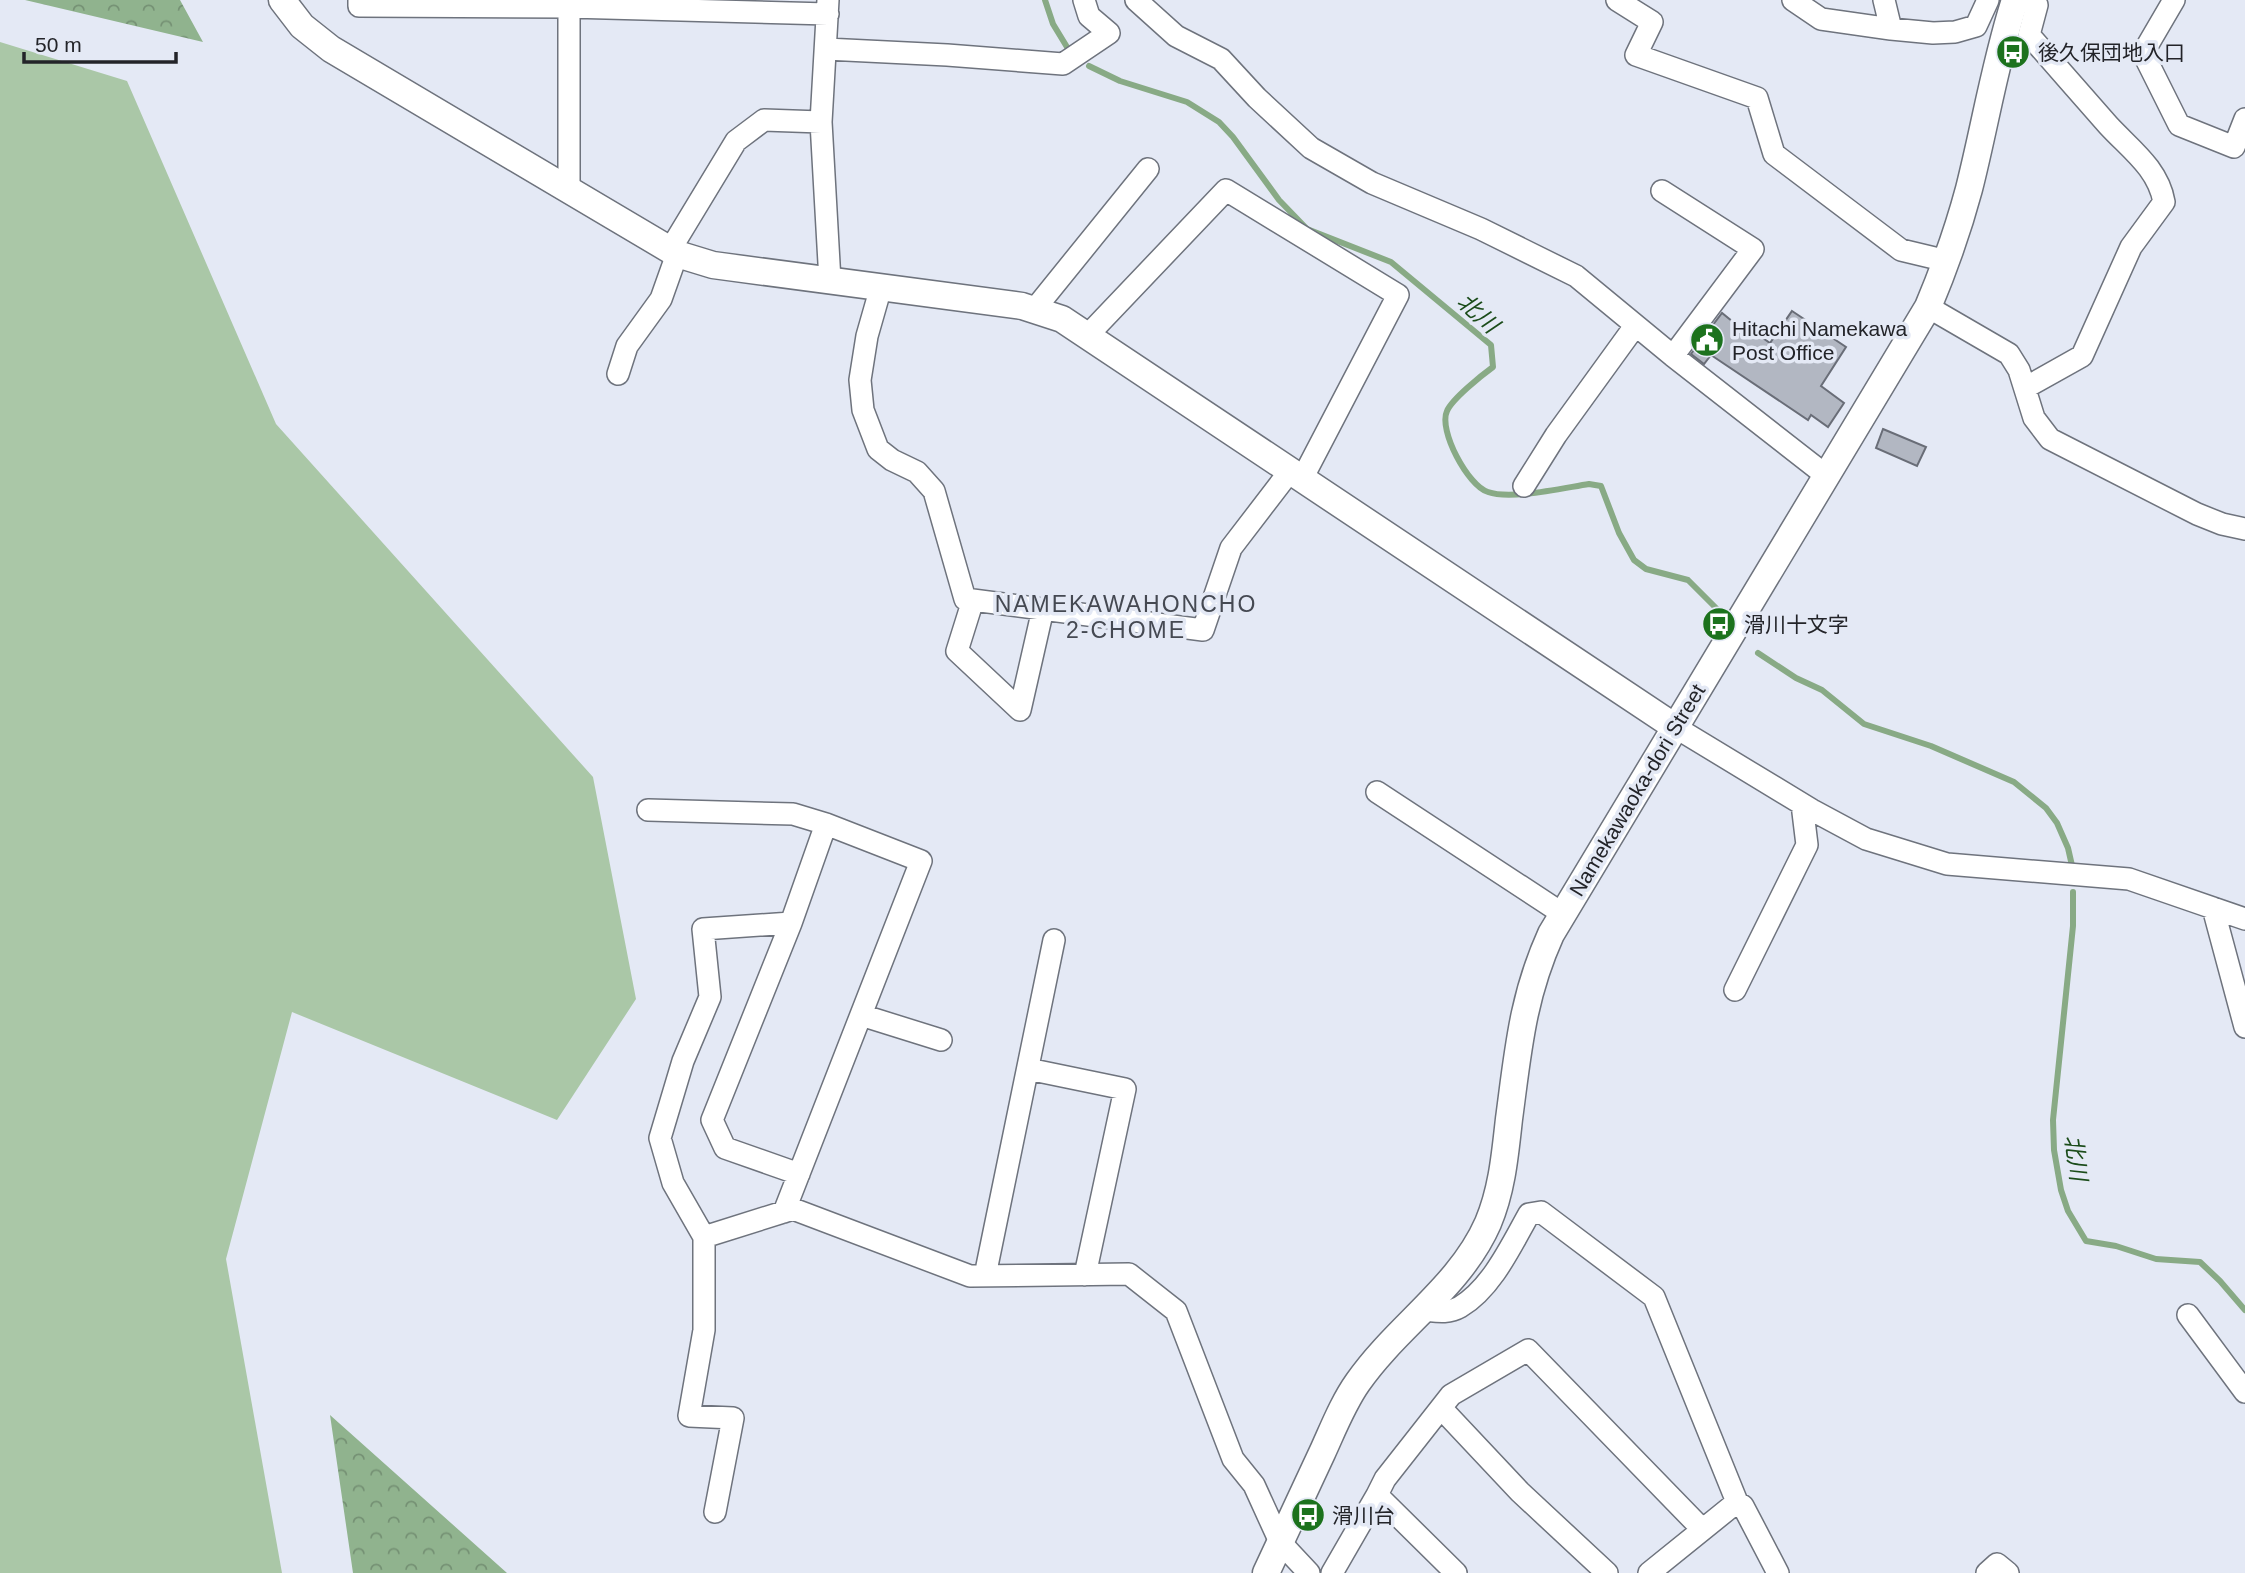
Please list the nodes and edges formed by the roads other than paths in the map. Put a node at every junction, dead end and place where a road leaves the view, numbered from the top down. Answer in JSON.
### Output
{"nodes":[{"id":1,"x":282,"y":0,"type":"edge"},
{"id":2,"x":359,"y":0,"type":"edge"},
{"id":3,"x":1084,"y":0,"type":"edge"},
{"id":4,"x":1136,"y":0,"type":"edge"},
{"id":5,"x":1617,"y":0,"type":"edge"},
{"id":6,"x":1793,"y":0,"type":"edge"},
{"id":7,"x":1884,"y":0,"type":"edge"},
{"id":8,"x":1988,"y":0,"type":"edge"},
{"id":9,"x":2015,"y":0,"type":"edge"},
{"id":10,"x":2021,"y":0,"type":"edge"},
{"id":11,"x":2174,"y":0,"type":"edge"},
{"id":12,"x":569,"y":3,"type":"edge"},
{"id":13,"x":828,"y":7,"type":"edge"},
{"id":14,"x":1891,"y":29,"type":"junction"},
{"id":15,"x":826,"y":49,"type":"junction"},
{"id":16,"x":2245,"y":119,"type":"edge"},
{"id":17,"x":821,"y":122,"type":"junction"},
{"id":18,"x":2239,"y":145,"type":"edge"},
{"id":19,"x":1148,"y":169,"type":"dead end"},
{"id":20,"x":569,"y":191,"type":"junction"},
{"id":21,"x":1662,"y":191,"type":"dead end"},
{"id":22,"x":673,"y":252,"type":"junction"},
{"id":23,"x":1947,"y":261,"type":"junction"},
{"id":24,"x":831,"y":281,"type":"junction"},
{"id":25,"x":881,"y":287,"type":"junction"},
{"id":26,"x":1928,"y":307,"type":"junction"},
{"id":27,"x":1034,"y":310,"type":"junction"},
{"id":28,"x":1634,"y":326,"type":"junction"},
{"id":29,"x":1087,"y":336,"type":"junction"},
{"id":30,"x":1673,"y":356,"type":"junction"},
{"id":31,"x":618,"y":374,"type":"dead end"},
{"id":32,"x":2025,"y":387,"type":"junction"},
{"id":33,"x":1296,"y":475,"type":"junction"},
{"id":34,"x":1828,"y":477,"type":"junction"},
{"id":35,"x":1524,"y":486,"type":"dead end"},
{"id":36,"x":2245,"y":529,"type":"edge"},
{"id":37,"x":973,"y":600,"type":"junction"},
{"id":38,"x":1043,"y":609,"type":"junction"},
{"id":39,"x":1675,"y":727,"type":"junction"},
{"id":40,"x":1377,"y":792,"type":"dead end"},
{"id":41,"x":1802,"y":804,"type":"junction"},
{"id":42,"x":648,"y":810,"type":"dead end"},
{"id":43,"x":826,"y":824,"type":"junction"},
{"id":44,"x":2213,"y":908,"type":"junction"},
{"id":45,"x":1563,"y":914,"type":"junction"},
{"id":46,"x":2245,"y":919,"type":"edge"},
{"id":47,"x":791,"y":923,"type":"junction"},
{"id":48,"x":1054,"y":940,"type":"dead end"},
{"id":49,"x":1735,"y":990,"type":"dead end"},
{"id":50,"x":861,"y":1014,"type":"junction"},
{"id":51,"x":2245,"y":1027,"type":"edge"},
{"id":52,"x":941,"y":1040,"type":"dead end"},
{"id":53,"x":1028,"y":1069,"type":"junction"},
{"id":54,"x":799,"y":1174,"type":"junction"},
{"id":55,"x":784,"y":1212,"type":"junction"},
{"id":56,"x":704,"y":1237,"type":"junction"},
{"id":57,"x":987,"y":1266,"type":"dead end"},
{"id":58,"x":1085,"y":1275,"type":"junction"},
{"id":59,"x":1422,"y":1310,"type":"junction"},
{"id":60,"x":2188,"y":1315,"type":"dead end"},
{"id":61,"x":2245,"y":1392,"type":"edge"},
{"id":62,"x":1441,"y":1408,"type":"junction"},
{"id":63,"x":1377,"y":1494,"type":"junction"},
{"id":64,"x":1737,"y":1502,"type":"junction"},
{"id":65,"x":715,"y":1512,"type":"dead end"},
{"id":66,"x":1702,"y":1529,"type":"junction"},
{"id":67,"x":1280,"y":1542,"type":"junction"},
{"id":68,"x":1266,"y":1573,"type":"edge"},
{"id":69,"x":1309,"y":1573,"type":"edge"},
{"id":70,"x":1332,"y":1573,"type":"edge"},
{"id":71,"x":1456,"y":1573,"type":"edge"},
{"id":72,"x":1607,"y":1573,"type":"edge"},
{"id":73,"x":1649,"y":1573,"type":"edge"},
{"id":74,"x":1778,"y":1573,"type":"edge"},
{"id":75,"x":1987,"y":1573,"type":"edge"},
{"id":76,"x":2008,"y":1573,"type":"edge"}],
"edges":[{"from":1,"to":20,"type":"street"},
{"from":2,"to":12,"type":"street"},
{"from":3,"to":15,"type":"street"},
{"from":4,"to":28,"type":"street"},
{"from":5,"to":23,"type":"street"},
{"from":6,"to":14,"type":"street"},
{"from":7,"to":14,"type":"street"},
{"from":8,"to":14,"type":"street"},
{"from":9,"to":23,"type":"street","name":"Namekawaoka-dori Street"},
{"from":10,"to":32,"type":"street"},
{"from":11,"to":18,"type":"street"},
{"from":12,"to":13,"type":"street"},
{"from":12,"to":20,"type":"street"},
{"from":13,"to":15,"type":"street"},
{"from":15,"to":17,"type":"street"},
{"from":16,"to":18,"type":"street"},
{"from":17,"to":22,"type":"street"},
{"from":17,"to":24,"type":"street"},
{"from":19,"to":27,"type":"street"},
{"from":20,"to":22,"type":"street"},
{"from":21,"to":30,"type":"street"},
{"from":22,"to":24,"type":"street"},
{"from":22,"to":31,"type":"street"},
{"from":23,"to":26,"type":"street","name":"Namekawaoka-dori Street"},
{"from":24,"to":25,"type":"street"},
{"from":25,"to":27,"type":"street"},
{"from":25,"to":37,"type":"street"},
{"from":26,"to":32,"type":"street"},
{"from":26,"to":34,"type":"street","name":"Namekawaoka-dori Street"},
{"from":27,"to":29,"type":"street"},
{"from":28,"to":30,"type":"street"},
{"from":28,"to":35,"type":"street"},
{"from":29,"to":33,"type":"street"},
{"from":29,"to":33,"type":"street"},
{"from":30,"to":34,"type":"street"},
{"from":32,"to":36,"type":"street"},
{"from":33,"to":38,"type":"street"},
{"from":33,"to":39,"type":"street"},
{"from":34,"to":39,"type":"street","name":"Namekawaoka-dori Street"},
{"from":37,"to":38,"type":"street"},
{"from":37,"to":38,"type":"street"},
{"from":39,"to":41,"type":"street"},
{"from":39,"to":45,"type":"street","name":"Namekawaoka-dori Street"},
{"from":40,"to":45,"type":"street"},
{"from":41,"to":44,"type":"street"},
{"from":41,"to":49,"type":"street"},
{"from":42,"to":43,"type":"street"},
{"from":43,"to":47,"type":"street"},
{"from":43,"to":50,"type":"street"},
{"from":44,"to":46,"type":"street"},
{"from":44,"to":51,"type":"street"},
{"from":45,"to":59,"type":"street","name":"Namekawaoka-dori Street"},
{"from":47,"to":54,"type":"street"},
{"from":47,"to":56,"type":"street"},
{"from":48,"to":53,"type":"street"},
{"from":50,"to":52,"type":"street"},
{"from":50,"to":54,"type":"street"},
{"from":53,"to":57,"type":"street"},
{"from":53,"to":58,"type":"street"},
{"from":54,"to":55,"type":"street"},
{"from":55,"to":56,"type":"street"},
{"from":55,"to":58,"type":"street"},
{"from":56,"to":65,"type":"street"},
{"from":58,"to":67,"type":"street"},
{"from":59,"to":64,"type":"street"},
{"from":59,"to":67,"type":"street","name":"Namekawaoka-dori Street"},
{"from":60,"to":61,"type":"street"},
{"from":62,"to":63,"type":"street"},
{"from":62,"to":66,"type":"street"},
{"from":62,"to":72,"type":"street"},
{"from":63,"to":70,"type":"street"},
{"from":63,"to":71,"type":"street"},
{"from":64,"to":66,"type":"street"},
{"from":64,"to":74,"type":"street"},
{"from":66,"to":73,"type":"street"},
{"from":67,"to":68,"type":"street","name":"Namekawaoka-dori Street"},
{"from":67,"to":69,"type":"street"},
{"from":75,"to":76,"type":"street"}]}
